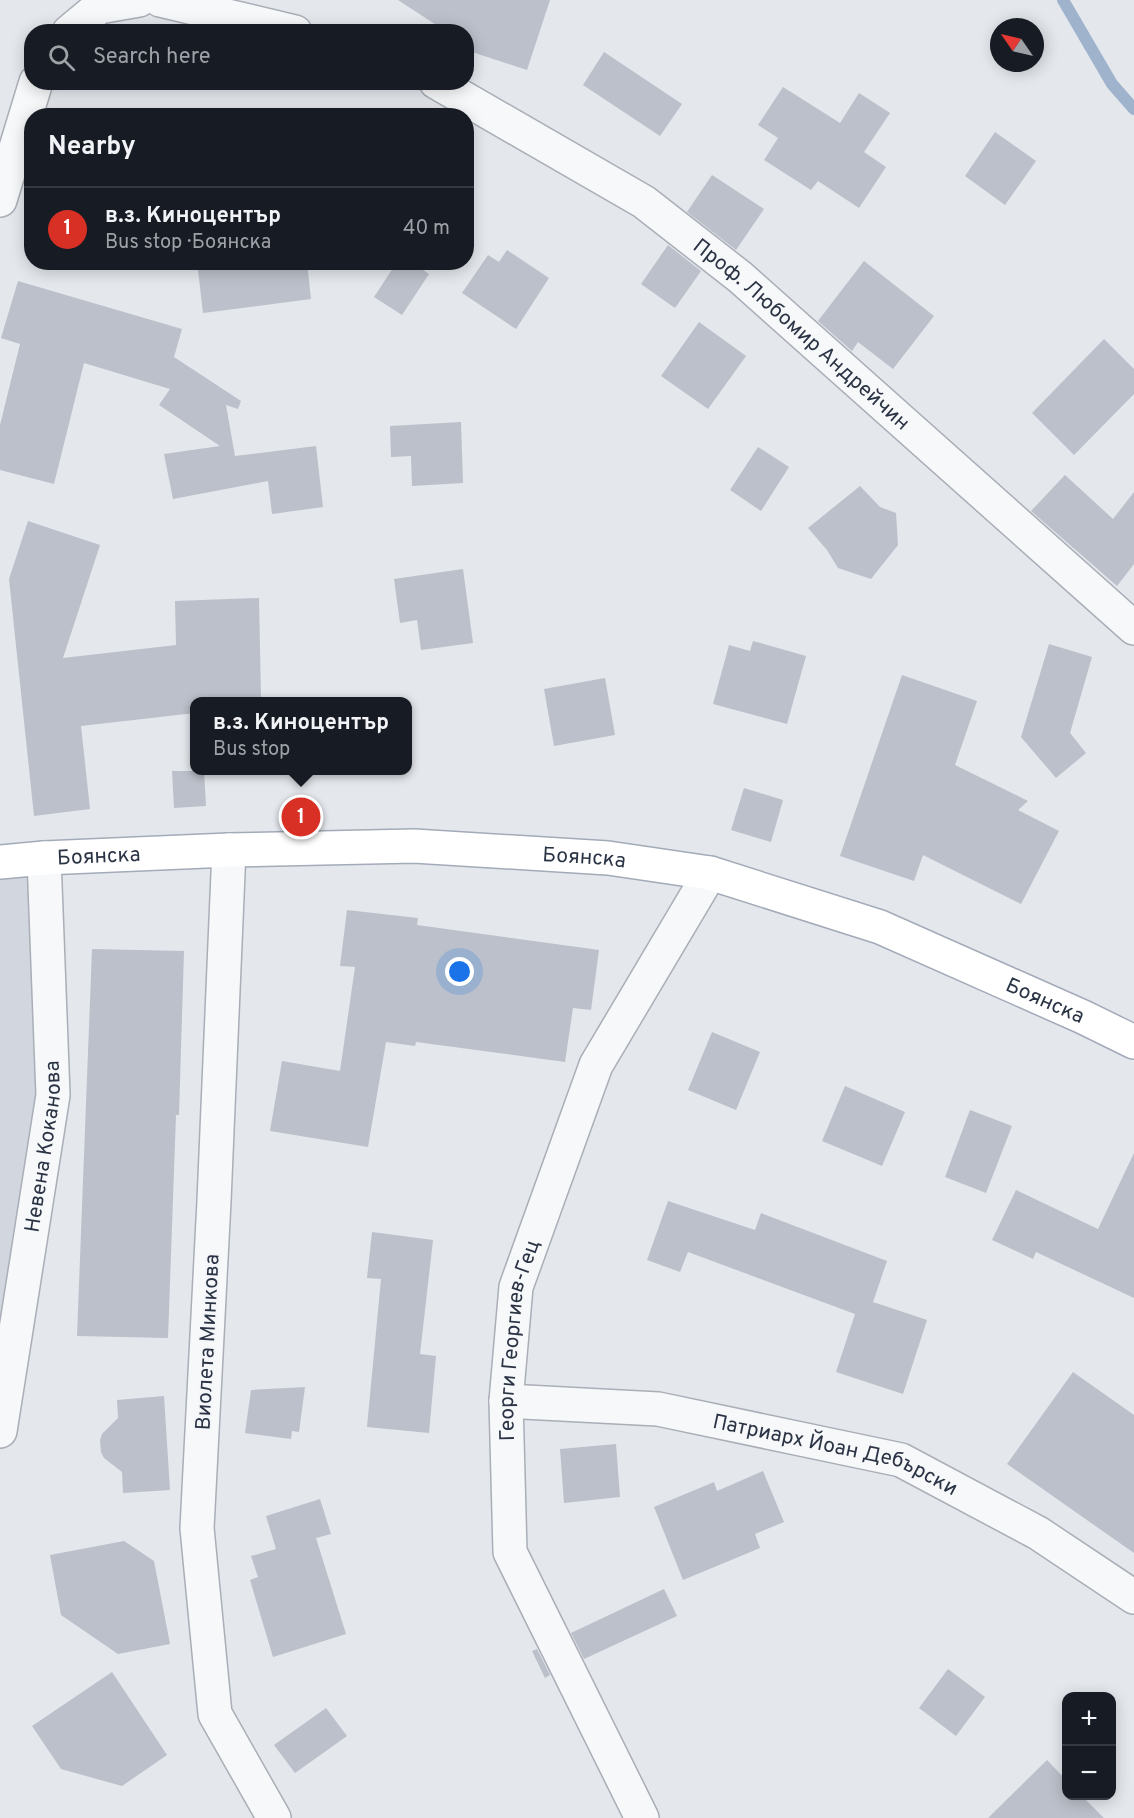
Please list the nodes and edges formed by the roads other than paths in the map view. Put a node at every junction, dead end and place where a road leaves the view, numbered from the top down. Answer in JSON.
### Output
{"nodes":[{"id":1,"x":139,"y":0,"type":"edge"},
{"id":2,"x":160,"y":0,"type":"edge"},
{"id":3,"x":79,"y":24,"type":"edge"},
{"id":4,"x":261,"y":24,"type":"edge"},
{"id":5,"x":34,"y":90,"type":"edge"},
{"id":6,"x":450,"y":90,"type":"edge"},
{"id":7,"x":28,"y":108,"type":"edge"},
{"id":8,"x":24,"y":121,"type":"edge"},
{"id":9,"x":0,"y":200,"type":"edge"},
{"id":10,"x":1134,"y":628,"type":"edge"},
{"id":11,"x":228,"y":850,"type":"junction"},
{"id":12,"x":44,"y":858,"type":"junction"},
{"id":13,"x":0,"y":862,"type":"edge"},
{"id":14,"x":710,"y":873,"type":"junction"},
{"id":15,"x":1134,"y":1042,"type":"edge"},
{"id":16,"x":506,"y":1401,"type":"junction"},
{"id":17,"x":0,"y":1431,"type":"edge"},
{"id":18,"x":1134,"y":1597,"type":"edge"},
{"id":19,"x":274,"y":1818,"type":"edge"},
{"id":20,"x":642,"y":1818,"type":"edge"}],
"edges":[{"from":1,"to":3,"type":"street"},
{"from":2,"to":4,"type":"street"},
{"from":5,"to":7,"type":"street"},
{"from":6,"to":10,"type":"street","name":"Проф. Любомир Андрейчин"},
{"from":8,"to":9,"type":"street"},
{"from":11,"to":12,"type":"main road","name":"Боянска"},
{"from":11,"to":14,"type":"main road","name":"Боянска"},
{"from":11,"to":19,"type":"street","name":"Виолета Минкова"},
{"from":12,"to":13,"type":"main road","name":"Боянска"},
{"from":12,"to":17,"type":"street","name":"Невена Коканова"},
{"from":14,"to":15,"type":"main road","name":"Боянска"},
{"from":14,"to":16,"type":"street","name":"Георги Георгиев-Гец"},
{"from":16,"to":18,"type":"street","name":"Патриарх Йоан Дебърски"},
{"from":16,"to":20,"type":"street","name":"Георги Георгиев-Гец"}]}
